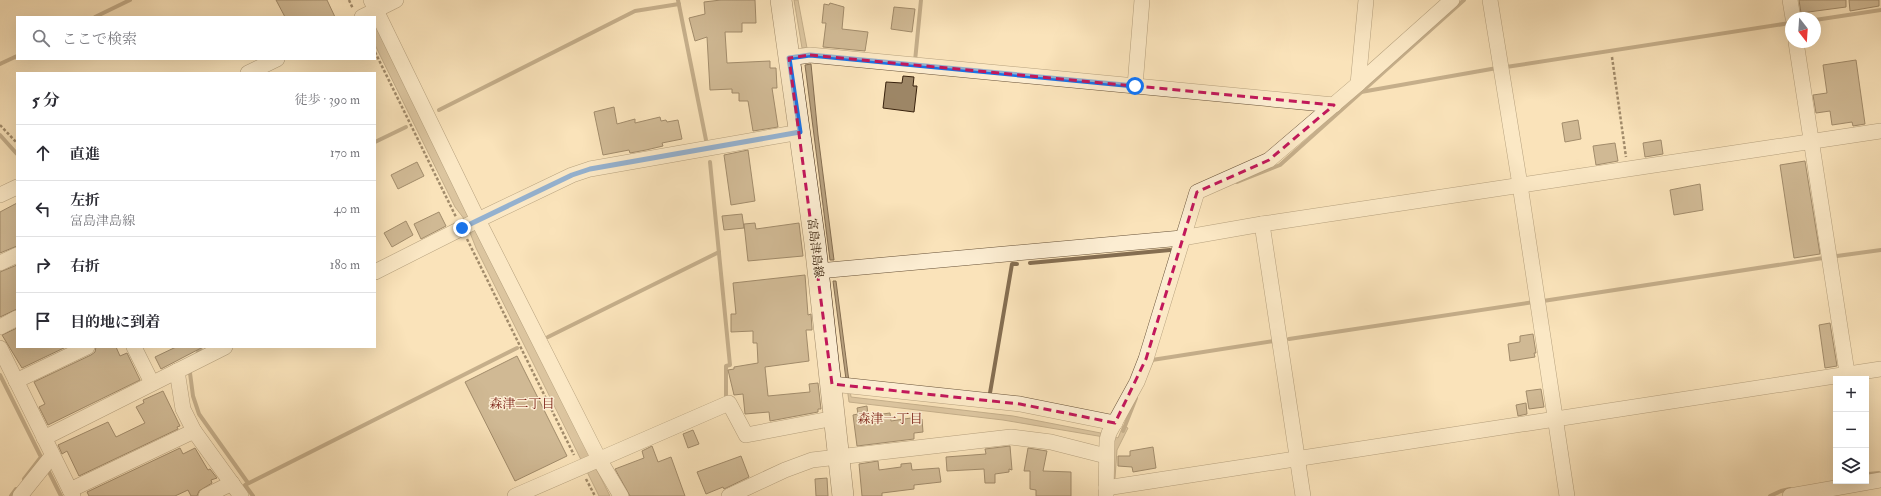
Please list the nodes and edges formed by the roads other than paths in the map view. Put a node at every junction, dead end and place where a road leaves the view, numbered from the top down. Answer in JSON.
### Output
{"nodes":[{"id":1,"x":396,"y":0,"type":"edge"},
{"id":2,"x":781,"y":0,"type":"edge"},
{"id":3,"x":1142,"y":0,"type":"edge"},
{"id":4,"x":1366,"y":0,"type":"edge"},
{"id":5,"x":1452,"y":0,"type":"edge"},
{"id":6,"x":1490,"y":0,"type":"edge"},
{"id":7,"x":1790,"y":0,"type":"edge"},
{"id":8,"x":370,"y":10,"type":"edge"},
{"id":9,"x":1792,"y":12,"type":"edge"},
{"id":10,"x":376,"y":23,"type":"edge"},
{"id":11,"x":1797,"y":48,"type":"edge"},
{"id":12,"x":789,"y":58,"type":"junction"},
{"id":13,"x":275,"y":60,"type":"edge"},
{"id":14,"x":250,"y":72,"type":"edge"},
{"id":15,"x":1358,"y":84,"type":"junction"},
{"id":16,"x":1135,"y":86,"type":"junction"},
{"id":17,"x":1334,"y":105,"type":"junction"},
{"id":18,"x":1881,"y":131,"type":"edge"},
{"id":19,"x":800,"y":132,"type":"junction"},
{"id":20,"x":1811,"y":142,"type":"junction"},
{"id":21,"x":1520,"y":185,"type":"junction"},
{"id":22,"x":16,"y":188,"type":"edge"},
{"id":23,"x":0,"y":196,"type":"edge"},
{"id":24,"x":470,"y":224,"type":"junction"},
{"id":25,"x":1262,"y":224,"type":"junction"},
{"id":26,"x":1182,"y":238,"type":"junction"},
{"id":27,"x":16,"y":255,"type":"edge"},
{"id":28,"x":0,"y":263,"type":"edge"},
{"id":29,"x":376,"y":271,"type":"edge"},
{"id":30,"x":818,"y":271,"type":"junction"},
{"id":31,"x":16,"y":319,"type":"edge"},
{"id":32,"x":0,"y":327,"type":"edge"},
{"id":33,"x":0,"y":348,"type":"edge"},
{"id":34,"x":85,"y":348,"type":"edge"},
{"id":35,"x":134,"y":348,"type":"edge"},
{"id":36,"x":223,"y":348,"type":"edge"},
{"id":37,"x":1881,"y":369,"type":"edge"},
{"id":38,"x":177,"y":371,"type":"junction"},
{"id":39,"x":1848,"y":376,"type":"edge"},
{"id":40,"x":1852,"y":376,"type":"edge"},
{"id":41,"x":1833,"y":379,"type":"edge"},
{"id":42,"x":16,"y":381,"type":"junction"},
{"id":43,"x":152,"y":383,"type":"junction"},
{"id":44,"x":843,"y":385,"type":"junction"},
{"id":45,"x":835,"y":418,"type":"junction"},
{"id":46,"x":1555,"y":419,"type":"junction"},
{"id":47,"x":194,"y":431,"type":"junction"},
{"id":48,"x":1110,"y":432,"type":"junction"},
{"id":49,"x":44,"y":438,"type":"junction"},
{"id":50,"x":52,"y":456,"type":"junction"},
{"id":51,"x":839,"y":456,"type":"junction"},
{"id":52,"x":1106,"y":456,"type":"junction"},
{"id":53,"x":1298,"y":458,"type":"junction"},
{"id":54,"x":589,"y":464,"type":"junction"},
{"id":55,"x":1881,"y":480,"type":"edge"},
{"id":56,"x":1869,"y":481,"type":"edge"},
{"id":57,"x":232,"y":483,"type":"junction"},
{"id":58,"x":1849,"y":484,"type":"edge"},
{"id":59,"x":1106,"y":492,"type":"edge"},
{"id":60,"x":72,"y":493,"type":"edge"},
{"id":61,"x":20,"y":496,"type":"edge"},
{"id":62,"x":206,"y":496,"type":"edge"},
{"id":63,"x":241,"y":496,"type":"edge"},
{"id":64,"x":516,"y":496,"type":"edge"},
{"id":65,"x":621,"y":496,"type":"edge"},
{"id":66,"x":729,"y":496,"type":"edge"},
{"id":67,"x":843,"y":496,"type":"edge"},
{"id":68,"x":1303,"y":496,"type":"edge"},
{"id":69,"x":1567,"y":496,"type":"edge"},
{"id":70,"x":1790,"y":496,"type":"edge"}],
"edges":[{"from":1,"to":8,"type":"street"},
{"from":2,"to":12,"type":"main road","name":"富島津島線"},
{"from":3,"to":16,"type":"street"},
{"from":4,"to":15,"type":"street"},
{"from":5,"to":15,"type":"street"},
{"from":6,"to":21,"type":"street"},
{"from":7,"to":9,"type":"street"},
{"from":10,"to":24,"type":"street"},
{"from":11,"to":20,"type":"street"},
{"from":12,"to":16,"type":"street"},
{"from":12,"to":19,"type":"main road","name":"富島津島線"},
{"from":13,"to":14,"type":"street"},
{"from":15,"to":17,"type":"street"},
{"from":16,"to":17,"type":"street"},
{"from":17,"to":26,"type":"street"},
{"from":18,"to":20,"type":"street"},
{"from":19,"to":24,"type":"street"},
{"from":19,"to":30,"type":"main road","name":"富島津島線"},
{"from":20,"to":21,"type":"street"},
{"from":20,"to":39,"type":"street"},
{"from":21,"to":25,"type":"street"},
{"from":21,"to":46,"type":"street"},
{"from":22,"to":23,"type":"street"},
{"from":24,"to":29,"type":"street"},
{"from":24,"to":54,"type":"street"},
{"from":25,"to":26,"type":"street"},
{"from":25,"to":53,"type":"street"},
{"from":26,"to":30,"type":"street"},
{"from":26,"to":48,"type":"street"},
{"from":27,"to":28,"type":"street"},
{"from":30,"to":44,"type":"main road","name":"富島津島線"},
{"from":31,"to":32,"type":"street"},
{"from":33,"to":42,"type":"street"},
{"from":34,"to":42,"type":"street"},
{"from":35,"to":43,"type":"street"},
{"from":36,"to":38,"type":"street"},
{"from":37,"to":40,"type":"street"},
{"from":38,"to":43,"type":"street"},
{"from":38,"to":47,"type":"street"},
{"from":41,"to":46,"type":"street"},
{"from":42,"to":49,"type":"street"},
{"from":43,"to":49,"type":"street"},
{"from":44,"to":45,"type":"main road","name":"富島津島線"},
{"from":44,"to":48,"type":"street"},
{"from":45,"to":51,"type":"main road","name":"富島津島線"},
{"from":45,"to":54,"type":"street"},
{"from":46,"to":53,"type":"street"},
{"from":46,"to":69,"type":"street"},
{"from":47,"to":57,"type":"street"},
{"from":47,"to":60,"type":"street"},
{"from":48,"to":52,"type":"street"},
{"from":49,"to":50,"type":"street"},
{"from":50,"to":60,"type":"street"},
{"from":50,"to":61,"type":"street"},
{"from":51,"to":52,"type":"street"},
{"from":51,"to":66,"type":"street"},
{"from":51,"to":67,"type":"main road","name":"富島津島線"},
{"from":52,"to":59,"type":"street"},
{"from":53,"to":59,"type":"street"},
{"from":53,"to":68,"type":"street"},
{"from":54,"to":64,"type":"street"},
{"from":54,"to":65,"type":"street"},
{"from":55,"to":56,"type":"street"},
{"from":57,"to":62,"type":"street"},
{"from":57,"to":63,"type":"street"},
{"from":58,"to":70,"type":"street"}]}
